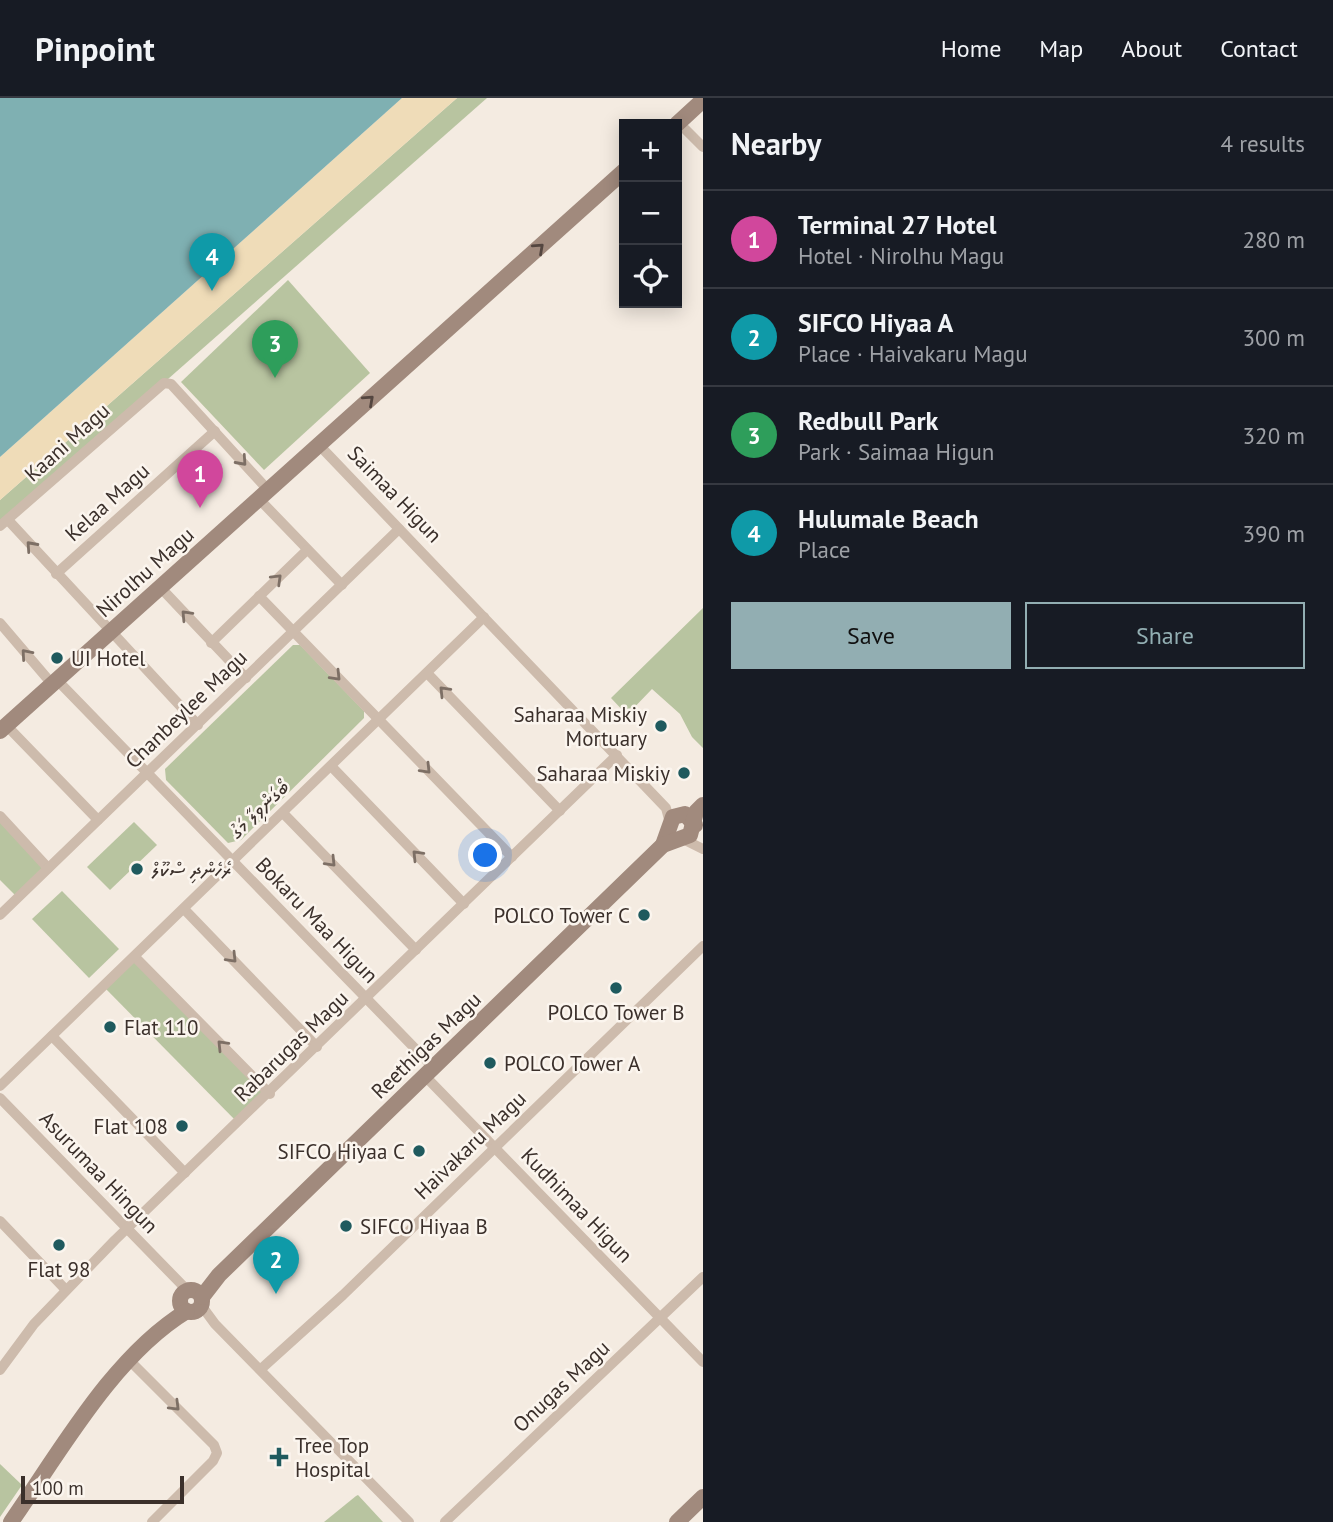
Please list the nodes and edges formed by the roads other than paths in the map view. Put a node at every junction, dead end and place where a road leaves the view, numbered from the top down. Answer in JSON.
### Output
{"nodes":[{"id":1,"x":703,"y":100,"type":"edge"},
{"id":2,"x":682,"y":119,"type":"edge"},
{"id":3,"x":682,"y":127,"type":"edge"},
{"id":4,"x":703,"y":148,"type":"edge"},
{"id":5,"x":619,"y":176,"type":"edge"},
{"id":6,"x":215,"y":431,"type":"junction"},
{"id":7,"x":319,"y":445,"type":"junction"},
{"id":8,"x":264,"y":495,"type":"junction"},
{"id":9,"x":4,"y":523,"type":"edge"},
{"id":10,"x":399,"y":529,"type":"junction"},
{"id":11,"x":307,"y":550,"type":"junction"},
{"id":12,"x":56,"y":573,"type":"junction"},
{"id":13,"x":342,"y":585,"type":"junction"},
{"id":14,"x":160,"y":587,"type":"junction"},
{"id":15,"x":259,"y":596,"type":"junction"},
{"id":16,"x":484,"y":617,"type":"junction"},
{"id":17,"x":0,"y":623,"type":"edge"},
{"id":18,"x":111,"y":631,"type":"junction"},
{"id":19,"x":294,"y":632,"type":"junction"},
{"id":20,"x":211,"y":643,"type":"junction"},
{"id":21,"x":427,"y":673,"type":"junction"},
{"id":22,"x":246,"y":678,"type":"junction"},
{"id":23,"x":55,"y":682,"type":"junction"},
{"id":24,"x":379,"y":720,"type":"junction"},
{"id":25,"x":198,"y":725,"type":"junction"},
{"id":26,"x":3,"y":728,"type":"edge"},
{"id":27,"x":617,"y":755,"type":"junction"},
{"id":28,"x":331,"y":766,"type":"junction"},
{"id":29,"x":148,"y":773,"type":"junction"},
{"id":30,"x":703,"y":805,"type":"edge"},
{"id":31,"x":560,"y":811,"type":"junction"},
{"id":32,"x":283,"y":813,"type":"junction"},
{"id":33,"x":0,"y":816,"type":"edge"},
{"id":34,"x":98,"y":820,"type":"junction"},
{"id":35,"x":684,"y":830,"type":"edge"},
{"id":36,"x":512,"y":857,"type":"junction"},
{"id":37,"x":233,"y":861,"type":"junction"},
{"id":38,"x":48,"y":869,"type":"junction"},
{"id":39,"x":464,"y":904,"type":"junction"},
{"id":40,"x":184,"y":909,"type":"junction"},
{"id":41,"x":0,"y":915,"type":"edge"},
{"id":42,"x":703,"y":946,"type":"edge"},
{"id":43,"x":416,"y":950,"type":"junction"},
{"id":44,"x":135,"y":957,"type":"junction"},
{"id":45,"x":367,"y":999,"type":"junction"},
{"id":46,"x":52,"y":1036,"type":"junction"},
{"id":47,"x":317,"y":1047,"type":"junction"},
{"id":48,"x":429,"y":1071,"type":"junction"},
{"id":49,"x":0,"y":1086,"type":"edge"},
{"id":50,"x":270,"y":1094,"type":"junction"},
{"id":51,"x":0,"y":1098,"type":"edge"},
{"id":52,"x":495,"y":1148,"type":"junction"},
{"id":53,"x":185,"y":1172,"type":"junction"},
{"id":54,"x":0,"y":1221,"type":"edge"},
{"id":55,"x":127,"y":1228,"type":"junction"},
{"id":56,"x":703,"y":1278,"type":"edge"},
{"id":57,"x":66,"y":1290,"type":"junction"},
{"id":58,"x":191,"y":1301,"type":"junction"},
{"id":59,"x":661,"y":1319,"type":"junction"},
{"id":60,"x":130,"y":1361,"type":"junction"},
{"id":61,"x":703,"y":1362,"type":"edge"},
{"id":62,"x":261,"y":1369,"type":"junction"},
{"id":63,"x":0,"y":1370,"type":"edge"},
{"id":64,"x":703,"y":1497,"type":"edge"},
{"id":65,"x":11,"y":1522,"type":"edge"},
{"id":66,"x":152,"y":1522,"type":"edge"},
{"id":67,"x":409,"y":1522,"type":"edge"},
{"id":68,"x":445,"y":1522,"type":"edge"},
{"id":69,"x":677,"y":1522,"type":"edge"}],
"edges":[{"from":1,"to":2,"type":"street"},
{"from":3,"to":4,"type":"street"},
{"from":7,"to":5,"type":"street","name":"Saimaa Higun","one_way":true},
{"from":6,"to":8,"type":"street","one_way":true},
{"from":6,"to":9,"type":"street","name":"Kaani Magu"},
{"from":6,"to":12,"type":"street","name":"Kelaa Magu"},
{"from":7,"to":8,"type":"street","name":"Nirolhu Magu"},
{"from":7,"to":10,"type":"street","name":"Saimaa Higun"},
{"from":8,"to":11,"type":"street"},
{"from":8,"to":14,"type":"street","name":"Nirolhu Magu"},
{"from":12,"to":9,"type":"street","one_way":true},
{"from":10,"to":13,"type":"street","name":"Chanbeylee Magu"},
{"from":10,"to":16,"type":"street","name":"Saimaa Higun"},
{"from":11,"to":13,"type":"street"},
{"from":15,"to":11,"type":"street","one_way":true},
{"from":12,"to":18,"type":"street"},
{"from":13,"to":19,"type":"street","name":"Chanbeylee Magu"},
{"from":14,"to":18,"type":"street","name":"Nirolhu Magu"},
{"from":20,"to":14,"type":"street","one_way":true},
{"from":15,"to":19,"type":"street"},
{"from":15,"to":20,"type":"street"},
{"from":16,"to":21,"type":"street","name":"ބޯގަންވިލާ މަގު"},
{"from":16,"to":27,"type":"street","name":"Saimaa Higun"},
{"from":23,"to":17,"type":"street","name":"Bokaru Maa Higun","one_way":true},
{"from":18,"to":23,"type":"street","name":"Nirolhu Magu"},
{"from":18,"to":25,"type":"street"},
{"from":19,"to":22,"type":"street","name":"Chanbeylee Magu"},
{"from":19,"to":24,"type":"street","one_way":true},
{"from":20,"to":22,"type":"street"},
{"from":21,"to":24,"type":"street","name":"ބޯގަންވިލާ މަގު"},
{"from":31,"to":21,"type":"street","one_way":true},
{"from":22,"to":25,"type":"street","name":"Chanbeylee Magu"},
{"from":23,"to":26,"type":"street","name":"Nirolhu Magu"},
{"from":23,"to":29,"type":"street","name":"Bokaru Maa Higun"},
{"from":24,"to":28,"type":"street","name":"ބޯގަންވިލާ މަގު"},
{"from":24,"to":36,"type":"street","one_way":true},
{"from":25,"to":29,"type":"street","name":"Chanbeylee Magu"},
{"from":26,"to":34,"type":"street"},
{"from":27,"to":31,"type":"street","name":"Rabarugas Magu"},
{"from":27,"to":35,"type":"street","name":"Saimaa Higun"},
{"from":28,"to":32,"type":"street","name":"ބޯގަންވިލާ މަގު"},
{"from":39,"to":28,"type":"street","one_way":true},
{"from":29,"to":34,"type":"street","name":"Chanbeylee Magu"},
{"from":29,"to":37,"type":"street","name":"Bokaru Maa Higun"},
{"from":30,"to":35,"type":"street"},
{"from":31,"to":36,"type":"street","name":"Rabarugas Magu"},
{"from":32,"to":37,"type":"street","name":"ބޯގަންވިލާ މަގު"},
{"from":32,"to":43,"type":"street","one_way":true},
{"from":33,"to":38,"type":"street"},
{"from":34,"to":38,"type":"street","name":"Chanbeylee Magu"},
{"from":35,"to":48,"type":"street","name":"Reethigas Magu"},
{"from":36,"to":39,"type":"street","name":"Rabarugas Magu"},
{"from":37,"to":40,"type":"street","name":"ބޯގަންވިލާ މަގު"},
{"from":37,"to":45,"type":"street","name":"Bokaru Maa Higun"},
{"from":38,"to":41,"type":"street","name":"Chanbeylee Magu"},
{"from":39,"to":43,"type":"street","name":"Rabarugas Magu"},
{"from":40,"to":44,"type":"street","name":"ބޯގަންވިލާ މަގު"},
{"from":40,"to":47,"type":"street","one_way":true},
{"from":42,"to":52,"type":"street","name":"Haivakaru Magu"},
{"from":43,"to":45,"type":"street","name":"Rabarugas Magu"},
{"from":44,"to":46,"type":"street","name":"ބޯގަންވިލާ މަގު"},
{"from":50,"to":44,"type":"street","one_way":true},
{"from":45,"to":47,"type":"street","name":"Rabarugas Magu"},
{"from":45,"to":48,"type":"street","name":"Bokaru Maa Higun"},
{"from":46,"to":49,"type":"street","name":"ބޯގަންވިލާ މަގު"},
{"from":46,"to":53,"type":"street"},
{"from":47,"to":50,"type":"street","name":"Rabarugas Magu"},
{"from":48,"to":52,"type":"street","name":"Kudhimaa Higun"},
{"from":48,"to":58,"type":"street","name":"Reethigas Magu"},
{"from":50,"to":53,"type":"street","name":"Rabarugas Magu"},
{"from":51,"to":55,"type":"street","name":"Asurumaa Hingun"},
{"from":52,"to":59,"type":"street","name":"Kudhimaa Higun"},
{"from":52,"to":62,"type":"street","name":"Haivakaru Magu"},
{"from":53,"to":55,"type":"street","name":"Rabarugas Magu"},
{"from":54,"to":57,"type":"street"},
{"from":55,"to":57,"type":"street","name":"Rabarugas Magu"},
{"from":55,"to":58,"type":"street","name":"Asurumaa Hingun"},
{"from":56,"to":59,"type":"street","name":"Onugas Magu"},
{"from":57,"to":63,"type":"street","name":"Rabarugas Magu"},
{"from":58,"to":60,"type":"street","name":"Reethigas Magu"},
{"from":58,"to":62,"type":"street","name":"Asurumaa Hingun"},
{"from":59,"to":61,"type":"street","name":"Kudhimaa Higun"},
{"from":59,"to":68,"type":"street","name":"Onugas Magu"},
{"from":60,"to":65,"type":"street","name":"Reethigas Magu"},
{"from":60,"to":66,"type":"street","one_way":true},
{"from":62,"to":67,"type":"street","name":"Asurumaa Hingun"},
{"from":64,"to":69,"type":"street"}]}
